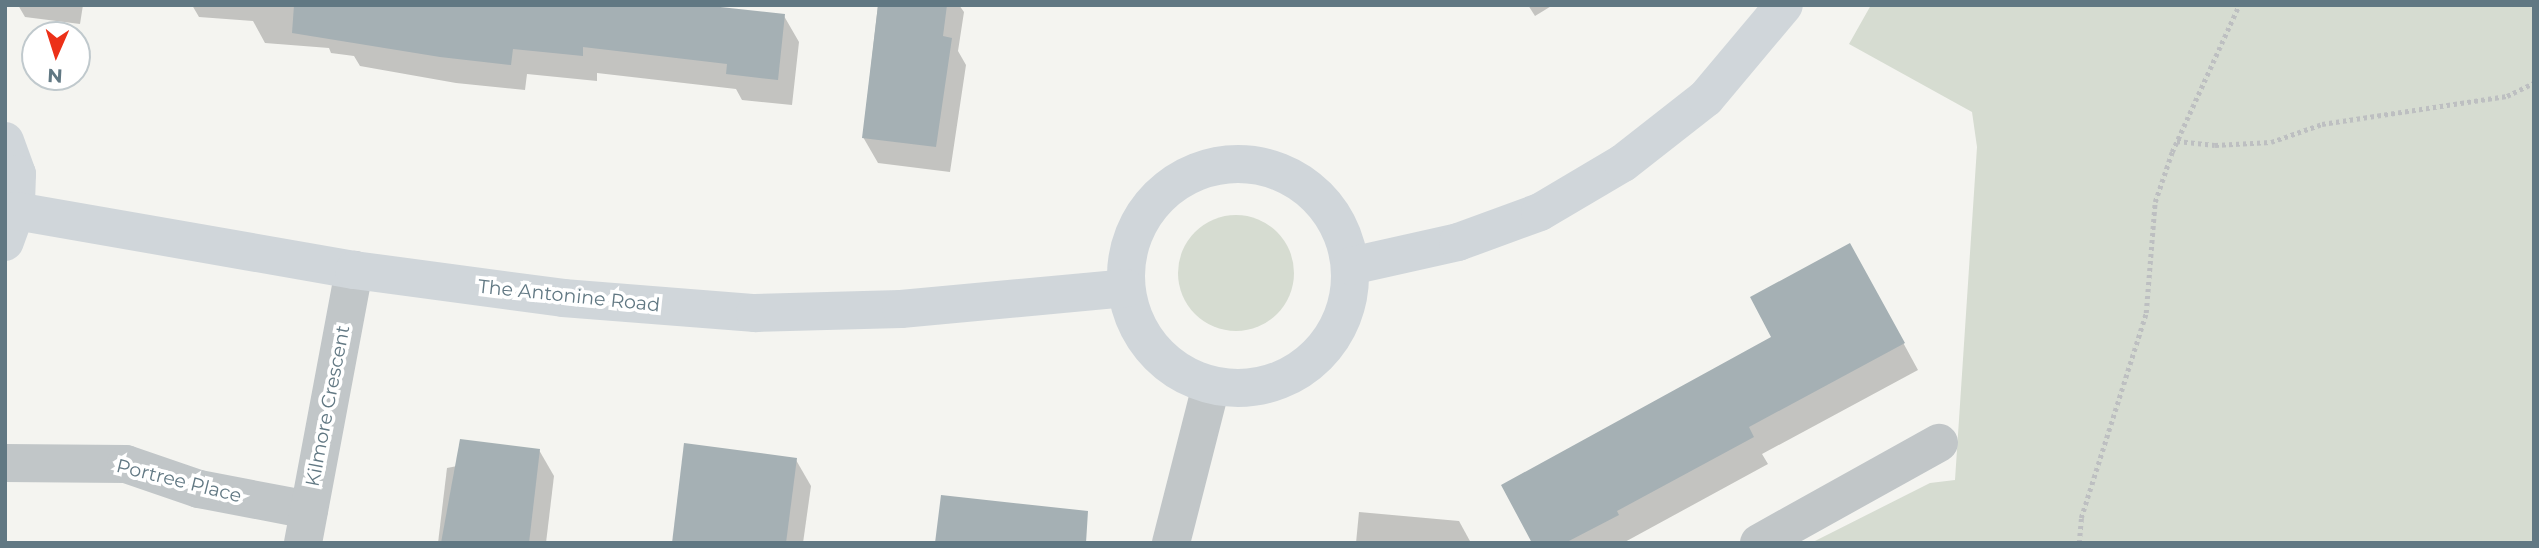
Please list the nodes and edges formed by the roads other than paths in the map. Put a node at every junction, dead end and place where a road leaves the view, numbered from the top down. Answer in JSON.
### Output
{"nodes":[{"id":1,"x":1784,"y":5,"type":"edge"},
{"id":2,"x":5,"y":141,"type":"edge"},
{"id":3,"x":11,"y":227,"type":"edge"},
{"id":4,"x":1350,"y":267,"type":"junction"},
{"id":5,"x":354,"y":270,"type":"junction"},
{"id":6,"x":1126,"y":288,"type":"junction"},
{"id":7,"x":1211,"y":386,"type":"junction"},
{"id":8,"x":1939,"y":443,"type":"dead end"},
{"id":9,"x":5,"y":463,"type":"edge"},
{"id":10,"x":306,"y":526,"type":"edge"},
{"id":11,"x":1171,"y":543,"type":"edge"},
{"id":12,"x":1759,"y":543,"type":"edge"}],
"edges":[{"from":1,"to":4,"type":"street"},
{"from":2,"to":3,"type":"street"},
{"from":3,"to":5,"type":"street","name":"The Antonine Road"},
{"from":4,"to":6,"type":"street"},
{"from":4,"to":7,"type":"street"},
{"from":5,"to":6,"type":"street","name":"The Antonine Road"},
{"from":5,"to":10,"type":"street","name":"Kilmore Crescent"},
{"from":6,"to":7,"type":"street"},
{"from":7,"to":11,"type":"street"},
{"from":8,"to":12,"type":"street"},
{"from":9,"to":10,"type":"street","name":"Portree Place"}]}
